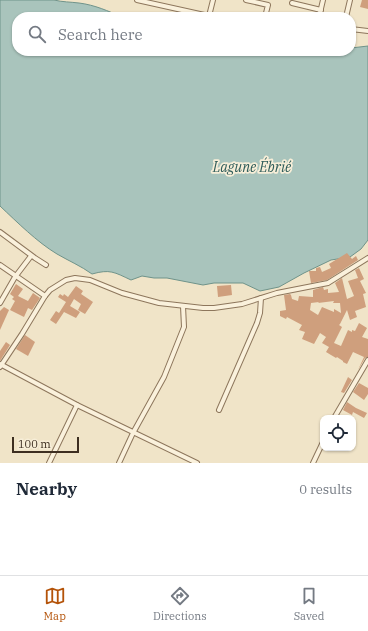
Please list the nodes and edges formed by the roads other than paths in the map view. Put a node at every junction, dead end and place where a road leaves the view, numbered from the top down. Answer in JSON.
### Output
{"nodes":[{"id":1,"x":137,"y":0,"type":"edge"},
{"id":2,"x":212,"y":0,"type":"edge"},
{"id":3,"x":246,"y":0,"type":"edge"},
{"id":4,"x":269,"y":0,"type":"edge"},
{"id":5,"x":323,"y":0,"type":"edge"},
{"id":6,"x":350,"y":0,"type":"edge"},
{"id":7,"x":292,"y":3,"type":"dead end"},
{"id":8,"x":268,"y":5,"type":"junction"},
{"id":9,"x":321,"y":10,"type":"joint"},
{"id":10,"x":191,"y":12,"type":"edge"},
{"id":11,"x":210,"y":12,"type":"edge"},
{"id":12,"x":266,"y":12,"type":"edge"},
{"id":13,"x":347,"y":12,"type":"edge"},
{"id":14,"x":356,"y":30,"type":"edge"},
{"id":15,"x":368,"y":31,"type":"edge"},
{"id":16,"x":0,"y":232,"type":"edge"},
{"id":17,"x":31,"y":256,"type":"junction"},
{"id":18,"x":368,"y":258,"type":"edge"},
{"id":19,"x":0,"y":265,"type":"edge"},
{"id":20,"x":46,"y":265,"type":"dead end"},
{"id":21,"x":15,"y":277,"type":"junction"},
{"id":22,"x":0,"y":290,"type":"edge"},
{"id":23,"x":5,"y":294,"type":"junction"},
{"id":24,"x":45,"y":296,"type":"junction"},
{"id":25,"x":261,"y":298,"type":"junction"},
{"id":26,"x":0,"y":303,"type":"edge"},
{"id":27,"x":183,"y":306,"type":"junction"},
{"id":28,"x":368,"y":360,"type":"edge"},
{"id":29,"x":0,"y":365,"type":"edge"},
{"id":30,"x":77,"y":405,"type":"junction"},
{"id":31,"x":219,"y":410,"type":"dead end"},
{"id":32,"x":336,"y":415,"type":"edge"},
{"id":33,"x":133,"y":433,"type":"junction"},
{"id":34,"x":320,"y":448,"type":"edge"},
{"id":35,"x":187,"y":461,"type":"edge"},
{"id":36,"x":49,"y":463,"type":"edge"},
{"id":37,"x":119,"y":463,"type":"edge"},
{"id":38,"x":198,"y":463,"type":"edge"},
{"id":39,"x":313,"y":463,"type":"edge"}],
"edges":[{"from":1,"to":10,"type":"street"},
{"from":2,"to":11,"type":"street"},
{"from":3,"to":8,"type":"street"},
{"from":4,"to":8,"type":"street"},
{"from":5,"to":9,"type":"street"},
{"from":6,"to":13,"type":"street"},
{"from":7,"to":9,"type":"street"},
{"from":8,"to":12,"type":"street"},
{"from":14,"to":15,"type":"street"},
{"from":16,"to":17,"type":"street"},
{"from":17,"to":20,"type":"street"},
{"from":17,"to":21,"type":"street"},
{"from":18,"to":25,"type":"street"},
{"from":19,"to":21,"type":"street"},
{"from":21,"to":23,"type":"street"},
{"from":21,"to":24,"type":"street"},
{"from":22,"to":23,"type":"street"},
{"from":23,"to":26,"type":"street"},
{"from":24,"to":27,"type":"street"},
{"from":24,"to":29,"type":"street"},
{"from":25,"to":27,"type":"street"},
{"from":25,"to":31,"type":"street"},
{"from":27,"to":33,"type":"street"},
{"from":28,"to":32,"type":"street"},
{"from":29,"to":30,"type":"street"},
{"from":30,"to":33,"type":"street"},
{"from":30,"to":36,"type":"street"},
{"from":33,"to":35,"type":"street"},
{"from":33,"to":37,"type":"street"},
{"from":34,"to":39,"type":"street"},
{"from":35,"to":38,"type":"street"}]}
